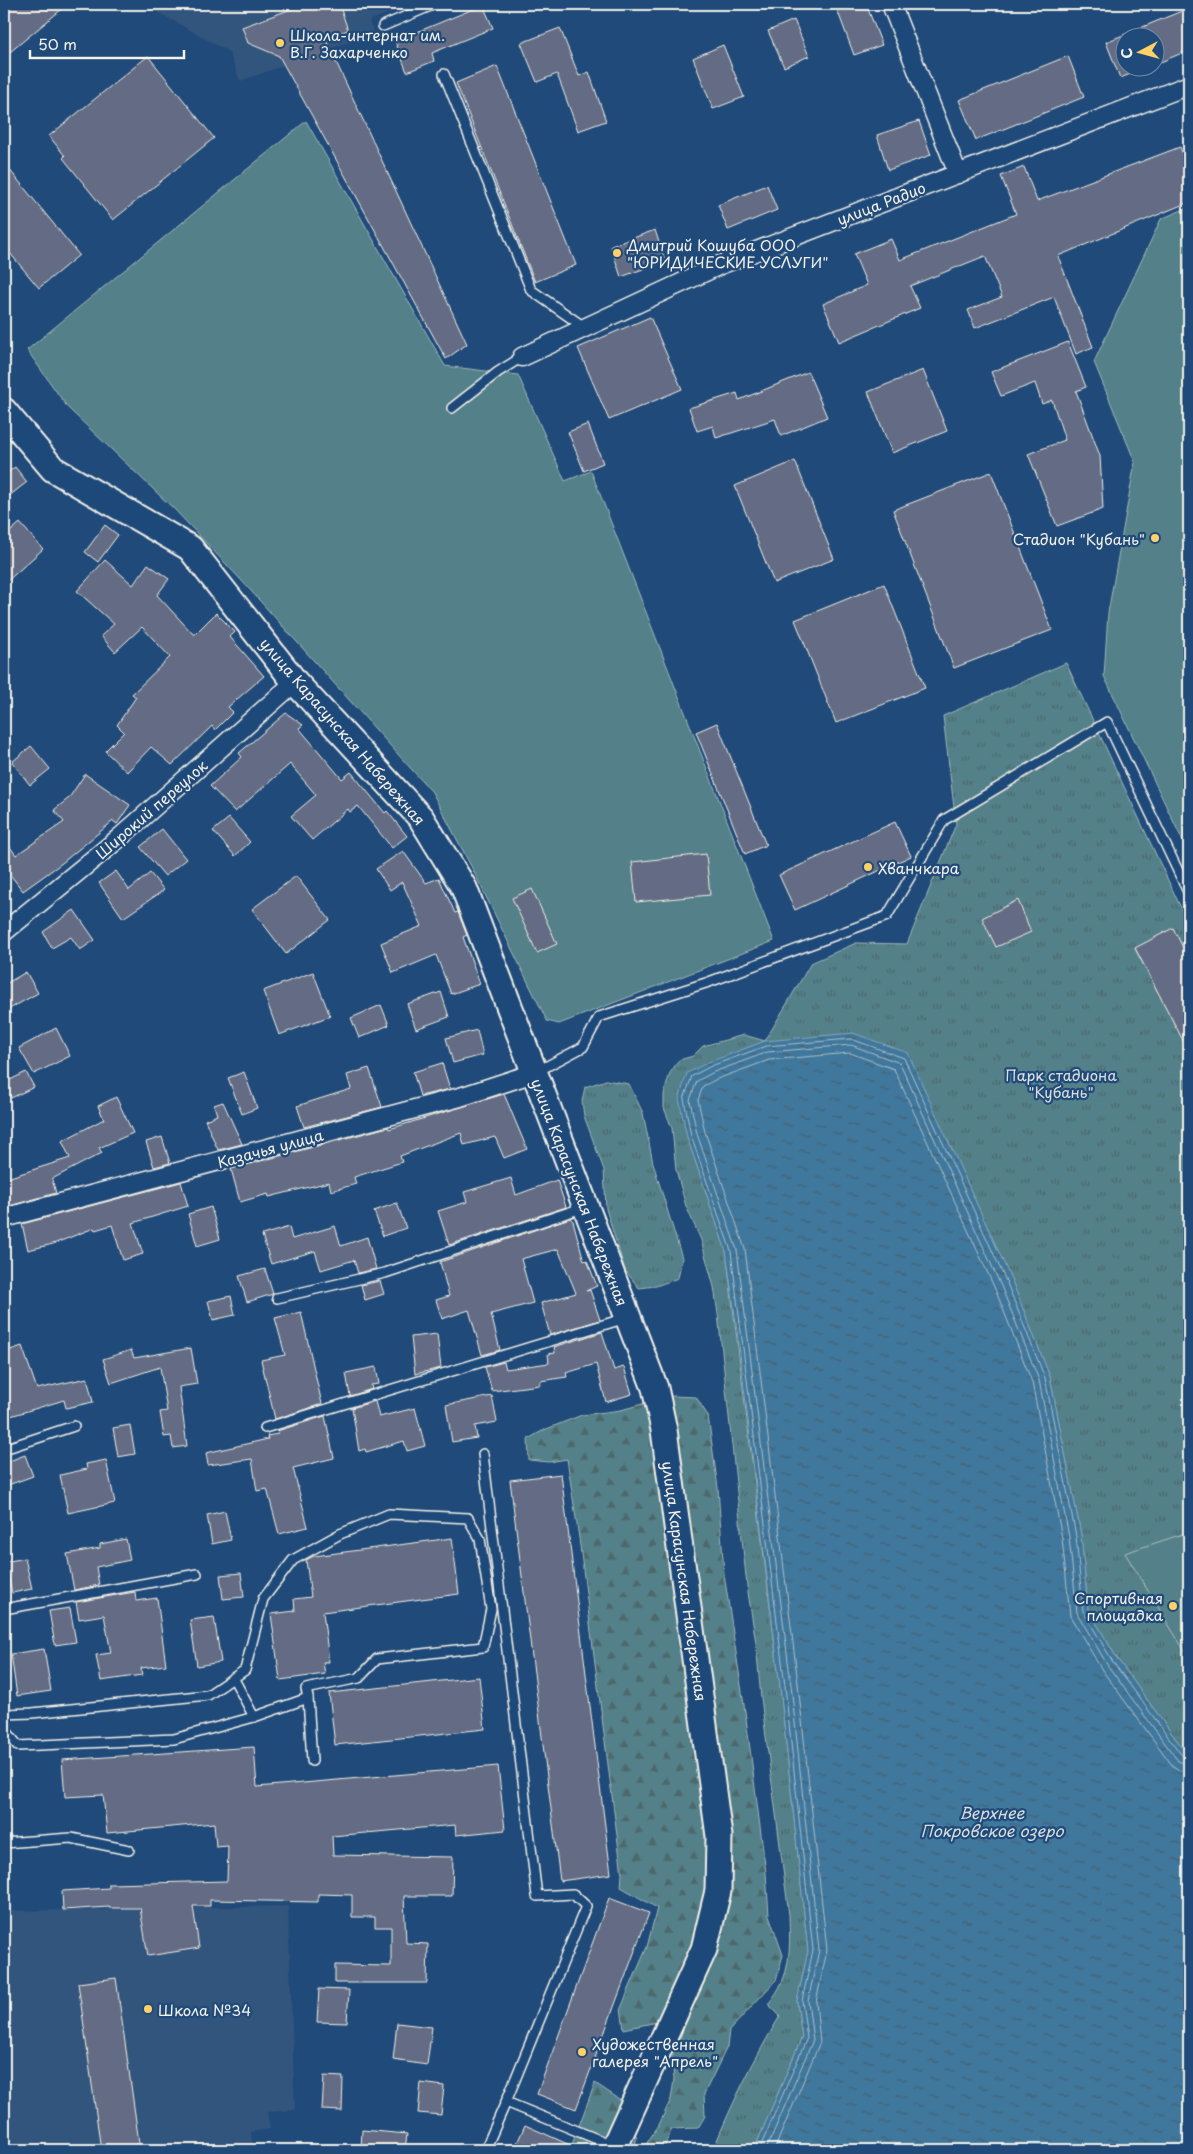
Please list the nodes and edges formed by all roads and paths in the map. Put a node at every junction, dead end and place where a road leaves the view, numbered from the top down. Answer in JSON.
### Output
{"nodes":[{"id":1,"x":435,"y":4,"type":"edge"},
{"id":2,"x":891,"y":4,"type":"edge"},
{"id":3,"x":383,"y":26,"type":"dead end"},
{"id":4,"x":444,"y":74,"type":"dead end"},
{"id":5,"x":1189,"y":85,"type":"edge"},
{"id":6,"x":958,"y":174,"type":"junction"},
{"id":7,"x":584,"y":327,"type":"junction"},
{"id":8,"x":522,"y":356,"type":"joint"},
{"id":9,"x":452,"y":408,"type":"dead end"},
{"id":10,"x":4,"y":411,"type":"edge"},
{"id":11,"x":295,"y":682,"type":"junction"},
{"id":12,"x":1189,"y":894,"type":"edge"},
{"id":13,"x":4,"y":932,"type":"edge"},
{"id":14,"x":534,"y":1073,"type":"junction"},
{"id":15,"x":585,"y":1207,"type":"junction"},
{"id":16,"x":4,"y":1218,"type":"edge"},
{"id":17,"x":277,"y":1298,"type":"dead end"},
{"id":18,"x":629,"y":1317,"type":"junction"},
{"id":19,"x":74,"y":1426,"type":"dead end"},
{"id":20,"x":265,"y":1428,"type":"dead end"},
{"id":21,"x":4,"y":1449,"type":"edge"},
{"id":22,"x":483,"y":1454,"type":"dead end"},
{"id":23,"x":197,"y":1574,"type":"dead end"},
{"id":24,"x":4,"y":1609,"type":"edge"},
{"id":25,"x":234,"y":1679,"type":"junction"},
{"id":26,"x":308,"y":1698,"type":"junction"},
{"id":27,"x":4,"y":1714,"type":"edge"},
{"id":28,"x":254,"y":1717,"type":"junction"},
{"id":29,"x":4,"y":1728,"type":"edge"},
{"id":30,"x":312,"y":1761,"type":"dead end"},
{"id":31,"x":4,"y":1843,"type":"edge"},
{"id":32,"x":129,"y":1850,"type":"dead end"},
{"id":33,"x":506,"y":2102,"type":"junction"},
{"id":34,"x":614,"y":2148,"type":"edge"},
{"id":35,"x":485,"y":2150,"type":"edge"}],
"edges":[{"from":1,"to":3,"type":"lane"},
{"from":2,"to":6,"type":"street"},
{"from":4,"to":7,"type":"lane"},
{"from":5,"to":6,"type":"street","name":"улица Радио"},
{"from":6,"to":7,"type":"street","name":"улица Радио"},
{"from":7,"to":8,"type":"street","name":"улица Радио"},
{"from":8,"to":9,"type":"lane"},
{"from":10,"to":11,"type":"street","name":"улица Карасунская Набережная"},
{"from":11,"to":13,"type":"street","name":"Широкий переулок"},
{"from":11,"to":14,"type":"street","name":"улица Карасунская Набережная"},
{"from":12,"to":14,"type":"lane"},
{"from":14,"to":15,"type":"street","name":"улица Карасунская Набережная"},
{"from":14,"to":16,"type":"street","name":"Казачья улица"},
{"from":15,"to":17,"type":"lane"},
{"from":15,"to":18,"type":"street","name":"улица Карасунская Набережная"},
{"from":18,"to":20,"type":"lane"},
{"from":18,"to":34,"type":"street","name":"улица Карасунская Набережная"},
{"from":19,"to":21,"type":"lane"},
{"from":22,"to":33,"type":"lane"},
{"from":23,"to":24,"type":"lane"},
{"from":25,"to":26,"type":"lane"},
{"from":25,"to":27,"type":"lane"},
{"from":25,"to":28,"type":"lane"},
{"from":26,"to":28,"type":"lane"},
{"from":26,"to":30,"type":"lane"},
{"from":28,"to":29,"type":"lane"},
{"from":31,"to":32,"type":"lane"},
{"from":33,"to":34,"type":"lane"},
{"from":33,"to":35,"type":"lane"}]}
